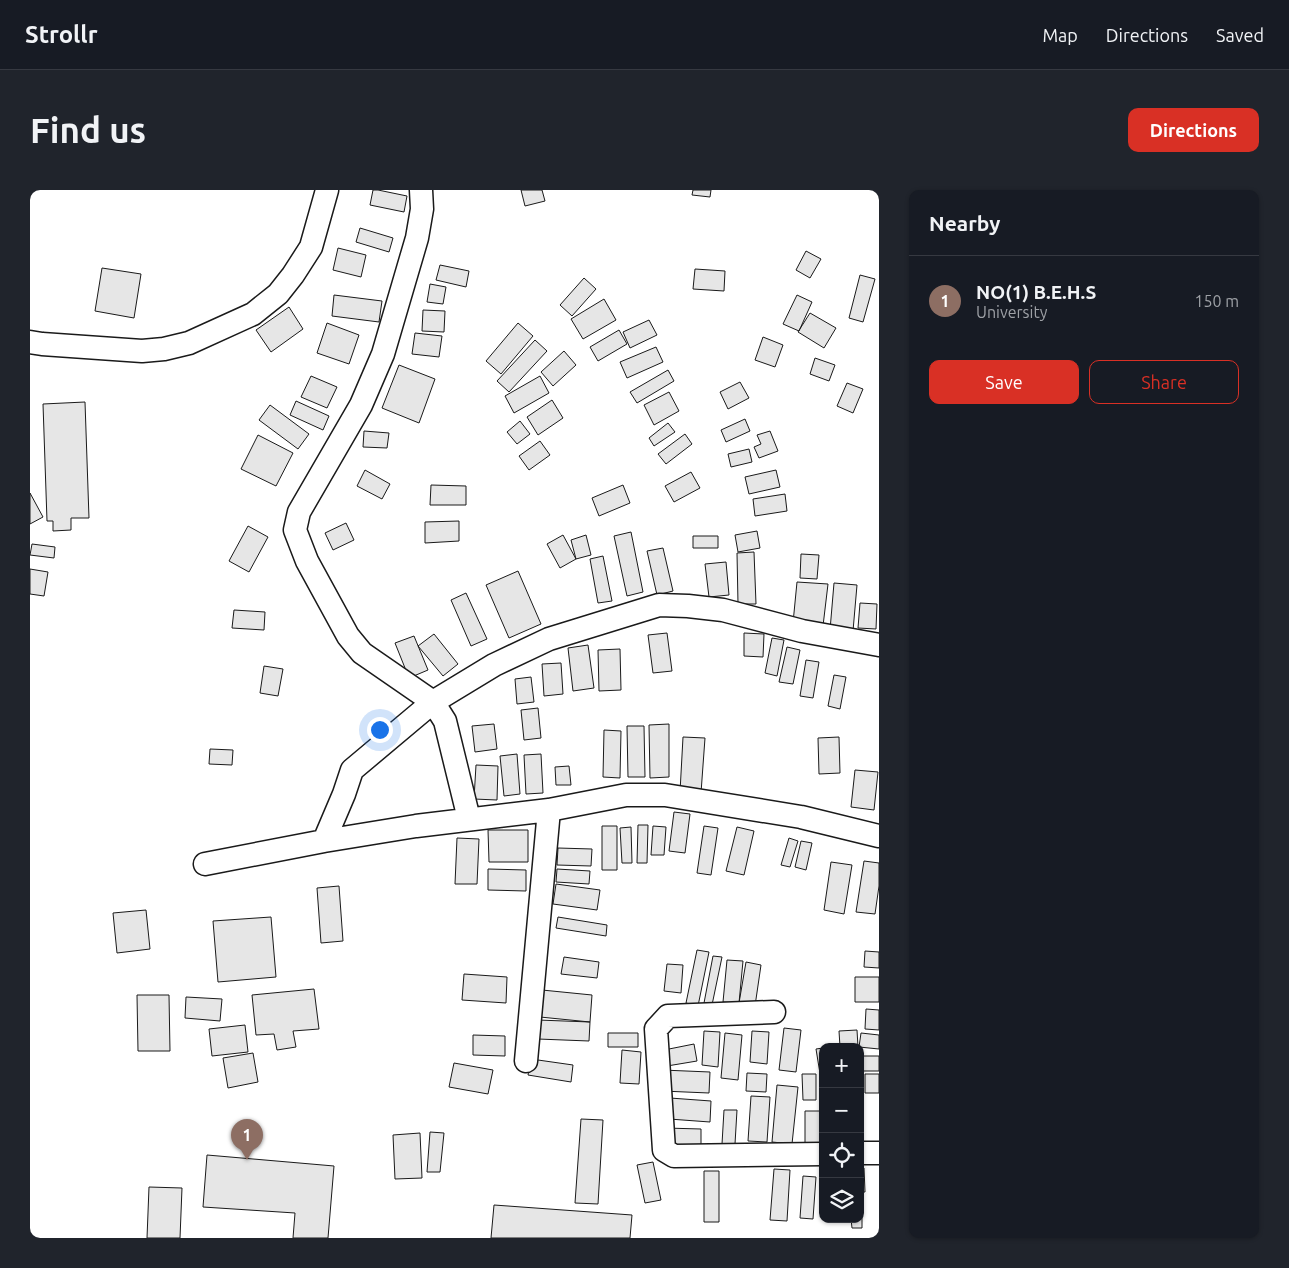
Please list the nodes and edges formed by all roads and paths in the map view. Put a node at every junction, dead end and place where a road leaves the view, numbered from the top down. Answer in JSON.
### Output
{"nodes":[{"id":1,"x":327,"y":190,"type":"edge"},
{"id":2,"x":421,"y":190,"type":"edge"},
{"id":3,"x":30,"y":342,"type":"edge"},
{"id":4,"x":879,"y":645,"type":"edge"},
{"id":5,"x":433,"y":702,"type":"junction"},
{"id":6,"x":550,"y":810,"type":"junction"},
{"id":7,"x":468,"y":820,"type":"junction"},
{"id":8,"x":879,"y":836,"type":"edge"},
{"id":9,"x":324,"y":841,"type":"junction"},
{"id":10,"x":205,"y":864,"type":"dead end"},
{"id":11,"x":774,"y":1012,"type":"dead end"},
{"id":12,"x":526,"y":1061,"type":"dead end"},
{"id":13,"x":864,"y":1153,"type":"edge"},
{"id":14,"x":879,"y":1153,"type":"edge"},
{"id":15,"x":819,"y":1154,"type":"edge"}],
"edges":[{"from":1,"to":3,"type":"street"},
{"from":2,"to":5,"type":"street"},
{"from":4,"to":5,"type":"street"},
{"from":5,"to":7,"type":"street"},
{"from":5,"to":9,"type":"street"},
{"from":6,"to":7,"type":"street"},
{"from":6,"to":8,"type":"street"},
{"from":6,"to":12,"type":"street"},
{"from":7,"to":9,"type":"street"},
{"from":9,"to":10,"type":"street"},
{"from":11,"to":15,"type":"street"},
{"from":13,"to":14,"type":"street"}]}
